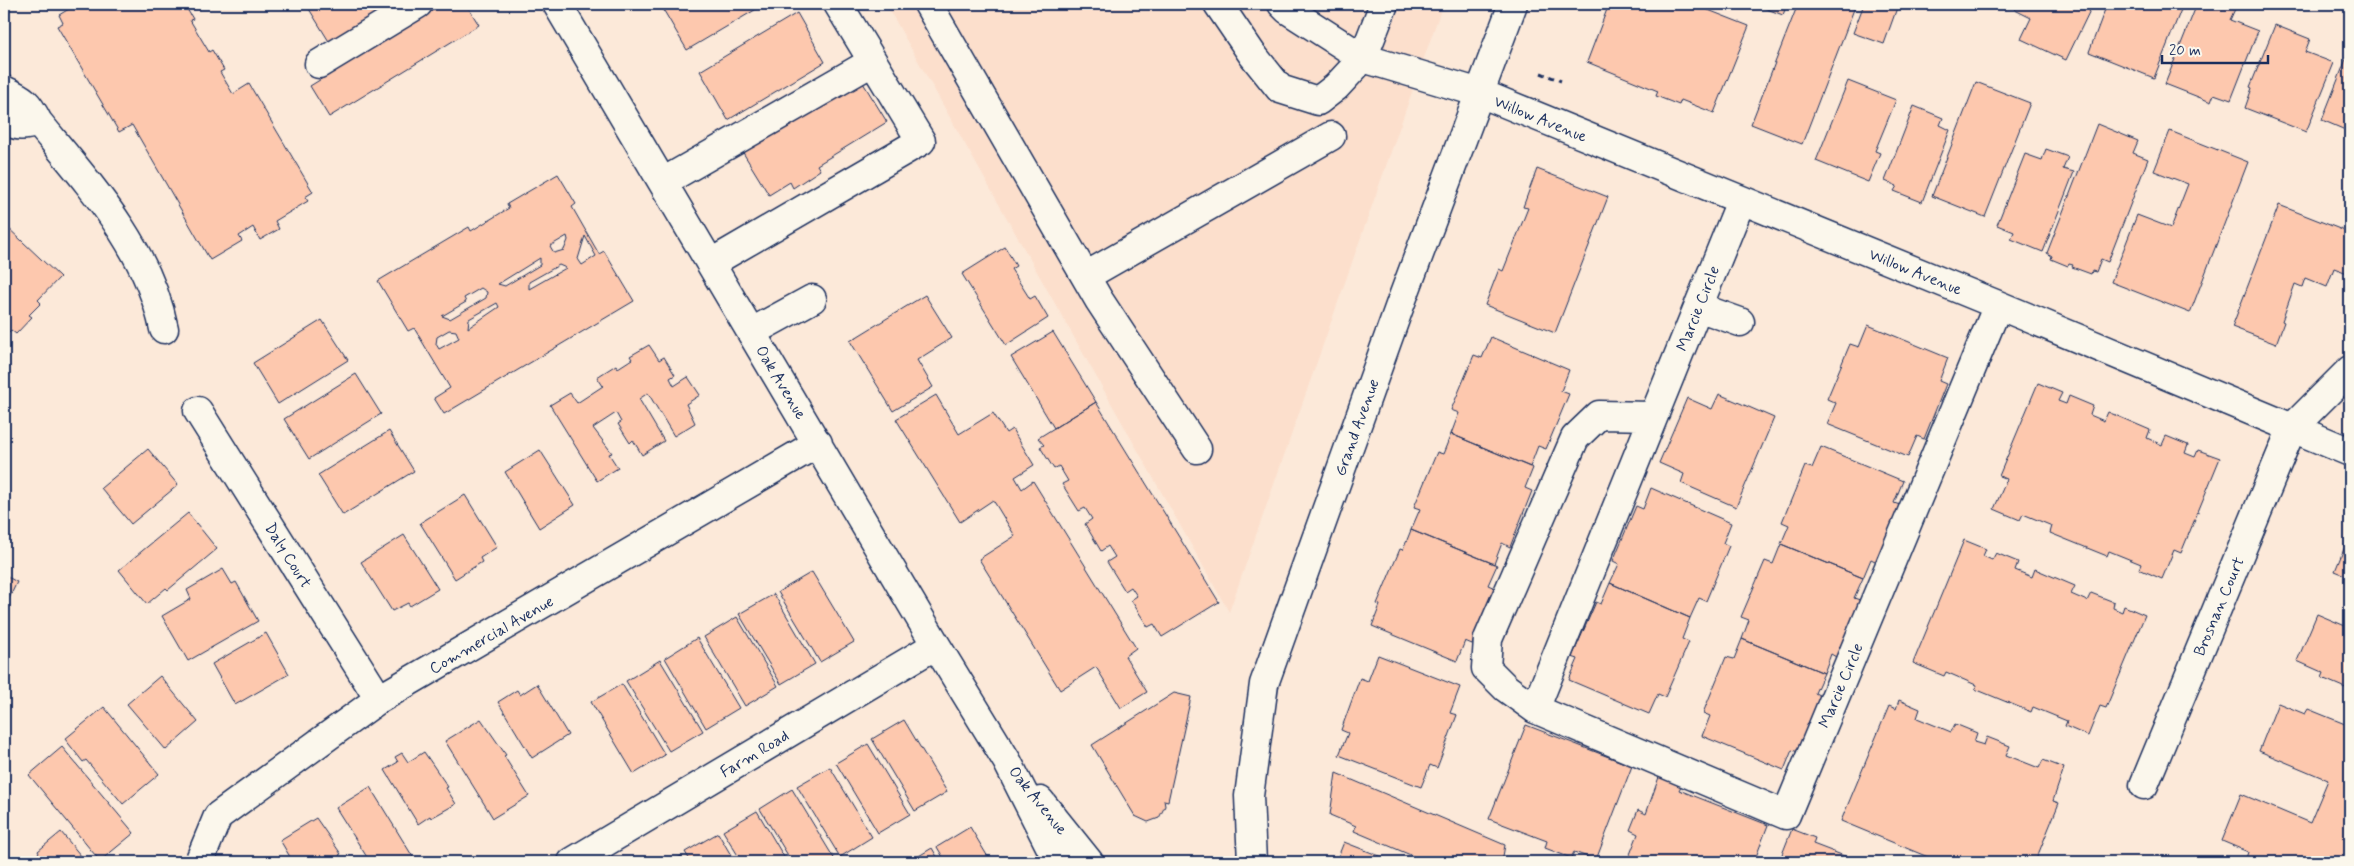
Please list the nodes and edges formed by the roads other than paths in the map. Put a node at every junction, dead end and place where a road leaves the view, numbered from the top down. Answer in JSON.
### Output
{"nodes":[{"id":1,"x":418,"y":4,"type":"edge"},
{"id":2,"x":557,"y":4,"type":"edge"},
{"id":3,"x":838,"y":4,"type":"edge"},
{"id":4,"x":928,"y":4,"type":"edge"},
{"id":5,"x":1218,"y":4,"type":"edge"},
{"id":6,"x":1282,"y":4,"type":"edge"},
{"id":7,"x":1384,"y":4,"type":"edge"},
{"id":8,"x":1513,"y":4,"type":"edge"},
{"id":9,"x":1362,"y":58,"type":"junction"},
{"id":10,"x":872,"y":62,"type":"junction"},
{"id":11,"x":319,"y":64,"type":"dead end"},
{"id":12,"x":4,"y":90,"type":"edge"},
{"id":13,"x":1480,"y":93,"type":"junction"},
{"id":14,"x":4,"y":120,"type":"edge"},
{"id":15,"x":38,"y":122,"type":"junction"},
{"id":16,"x":1331,"y":136,"type":"dead end"},
{"id":17,"x":663,"y":182,"type":"junction"},
{"id":18,"x":1741,"y":201,"type":"junction"},
{"id":19,"x":711,"y":263,"type":"junction"},
{"id":20,"x":1086,"y":276,"type":"junction"},
{"id":21,"x":812,"y":299,"type":"dead end"},
{"id":22,"x":1998,"y":304,"type":"junction"},
{"id":23,"x":1698,"y":307,"type":"junction"},
{"id":24,"x":1740,"y":322,"type":"dead end"},
{"id":25,"x":164,"y":329,"type":"dead end"},
{"id":26,"x":752,"y":332,"type":"junction"},
{"id":27,"x":2350,"y":370,"type":"edge"},
{"id":28,"x":198,"y":411,"type":"dead end"},
{"id":29,"x":1654,"y":416,"type":"junction"},
{"id":30,"x":2292,"y":428,"type":"junction"},
{"id":31,"x":818,"y":443,"type":"junction"},
{"id":32,"x":1198,"y":449,"type":"dead end"},
{"id":33,"x":2350,"y":452,"type":"edge"},
{"id":34,"x":936,"y":645,"type":"junction"},
{"id":35,"x":379,"y":699,"type":"junction"},
{"id":36,"x":1535,"y":709,"type":"junction"},
{"id":37,"x":1008,"y":761,"type":"junction"},
{"id":38,"x":2144,"y":785,"type":"dead end"},
{"id":39,"x":199,"y":862,"type":"edge"},
{"id":40,"x":572,"y":862,"type":"edge"},
{"id":41,"x":1058,"y":862,"type":"edge"},
{"id":42,"x":1089,"y":862,"type":"edge"},
{"id":43,"x":1252,"y":862,"type":"edge"}],
"edges":[{"from":1,"to":11,"type":"street"},
{"from":2,"to":17,"type":"street","name":"Oak Avenue"},
{"from":3,"to":10,"type":"street"},
{"from":4,"to":20,"type":"street"},
{"from":5,"to":9,"type":"street"},
{"from":6,"to":9,"type":"street","name":"Willow Avenue"},
{"from":7,"to":9,"type":"street"},
{"from":8,"to":13,"type":"street","name":"Grand Avenue"},
{"from":9,"to":13,"type":"street","name":"Willow Avenue"},
{"from":10,"to":17,"type":"street"},
{"from":10,"to":19,"type":"street"},
{"from":12,"to":15,"type":"street"},
{"from":13,"to":18,"type":"street","name":"Willow Avenue"},
{"from":13,"to":43,"type":"street","name":"Grand Avenue"},
{"from":14,"to":15,"type":"street"},
{"from":15,"to":25,"type":"street"},
{"from":16,"to":20,"type":"street"},
{"from":17,"to":19,"type":"street","name":"Oak Avenue"},
{"from":18,"to":22,"type":"street","name":"Willow Avenue"},
{"from":18,"to":23,"type":"street","name":"Marcie Circle"},
{"from":19,"to":26,"type":"street","name":"Oak Avenue"},
{"from":20,"to":32,"type":"street"},
{"from":21,"to":26,"type":"street"},
{"from":22,"to":30,"type":"street","name":"Willow Avenue"},
{"from":22,"to":36,"type":"street","name":"Marcie Circle"},
{"from":23,"to":24,"type":"street"},
{"from":23,"to":29,"type":"street","name":"Marcie Circle"},
{"from":26,"to":31,"type":"street","name":"Oak Avenue"},
{"from":27,"to":30,"type":"street"},
{"from":28,"to":35,"type":"street","name":"Daly Court"},
{"from":29,"to":36,"type":"street","name":"Marcie Circle"},
{"from":29,"to":36,"type":"street","name":"Marcie Circle"},
{"from":30,"to":33,"type":"street","name":"Willow Avenue"},
{"from":30,"to":38,"type":"street","name":"Brosnan Court"},
{"from":31,"to":34,"type":"street","name":"Oak Avenue"},
{"from":31,"to":35,"type":"street","name":"Commercial Avenue"},
{"from":34,"to":37,"type":"street","name":"Oak Avenue"},
{"from":34,"to":40,"type":"street","name":"Farm Road"},
{"from":35,"to":39,"type":"street","name":"Commercial Avenue"},
{"from":37,"to":41,"type":"street","name":"Oak Avenue"},
{"from":37,"to":42,"type":"street","name":"Oak Avenue"}]}
